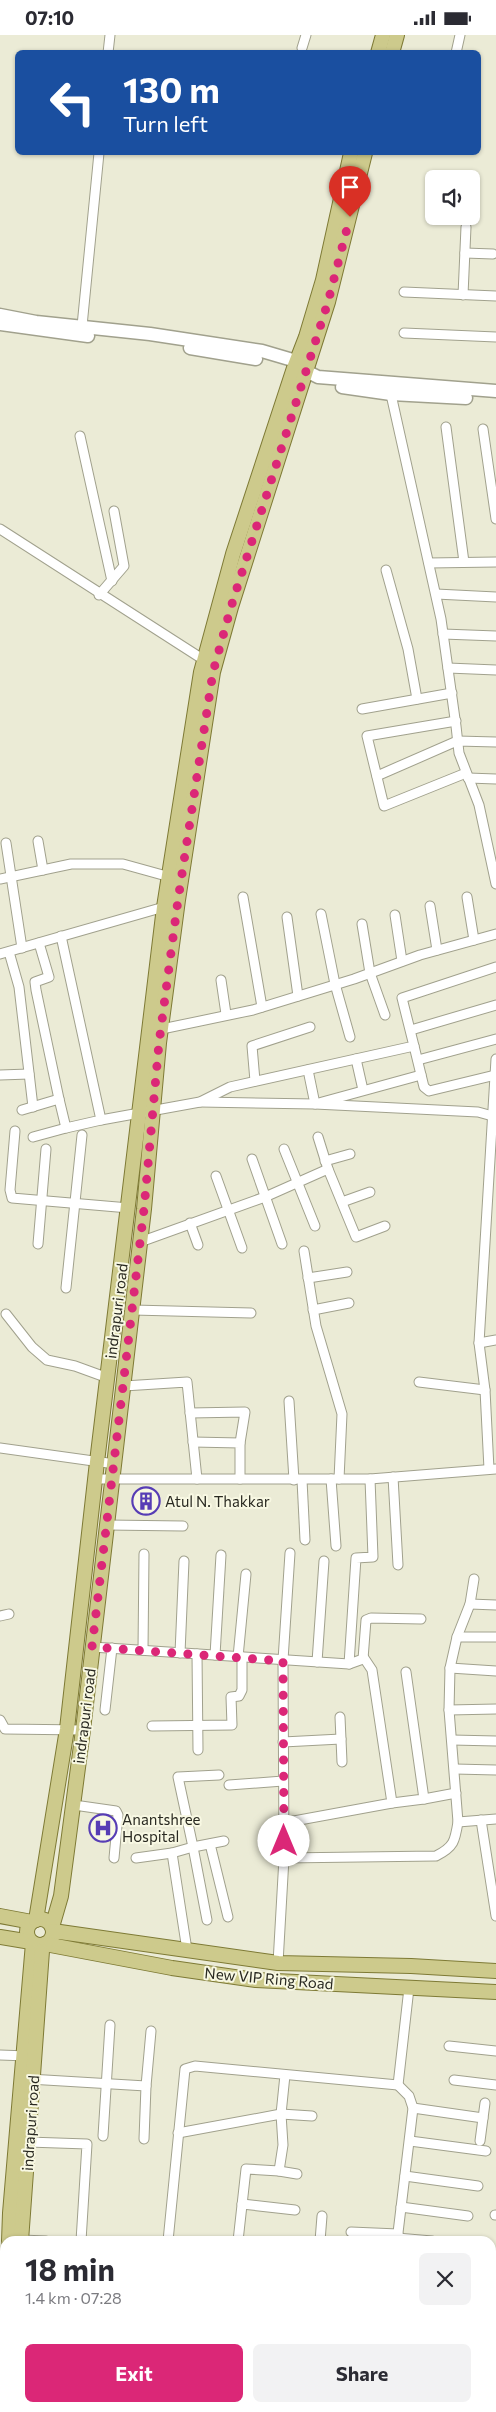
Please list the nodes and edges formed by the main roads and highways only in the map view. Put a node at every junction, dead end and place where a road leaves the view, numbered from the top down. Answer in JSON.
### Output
{"nodes":[{"id":1,"x":383,"y":35,"type":"edge"},
{"id":2,"x":397,"y":35,"type":"edge"},
{"id":3,"x":379,"y":50,"type":"edge"},
{"id":4,"x":393,"y":50,"type":"edge"},
{"id":5,"x":351,"y":155,"type":"edge"},
{"id":6,"x":365,"y":155,"type":"edge"},
{"id":7,"x":300,"y":370,"type":"junction"},
{"id":8,"x":155,"y":1030,"type":"junction"},
{"id":9,"x":147,"y":1113,"type":"junction"},
{"id":10,"x":0,"y":1916,"type":"edge"},
{"id":11,"x":34,"y":1921,"type":"junction"},
{"id":12,"x":52,"y":1929,"type":"junction"},
{"id":13,"x":0,"y":1937,"type":"edge"},
{"id":14,"x":38,"y":1943,"type":"junction"},
{"id":15,"x":496,"y":1971,"type":"edge"},
{"id":16,"x":496,"y":1992,"type":"edge"},
{"id":17,"x":27,"y":2079,"type":"junction"},
{"id":18,"x":11,"y":2214,"type":"edge"},
{"id":19,"x":16,"y":2236,"type":"edge"}],
"edges":[{"from":1,"to":3,"type":"main road"},
{"from":2,"to":4,"type":"main road"},
{"from":5,"to":7,"type":"main road"},
{"from":6,"to":7,"type":"main road","name":"indrapuri road"},
{"from":7,"to":8,"type":"main road","name":"indrapuri road"},
{"from":7,"to":8,"type":"main road","name":"indrapuri road"},
{"from":8,"to":9,"type":"main road","name":"indrapuri road"},
{"from":9,"to":11,"type":"main road","name":"indrapuri road"},
{"from":9,"to":12,"type":"main road","name":"indrapuri road"},
{"from":10,"to":11,"type":"main road"},
{"from":11,"to":12,"type":"main road"},
{"from":11,"to":14,"type":"main road"},
{"from":12,"to":14,"type":"main road"},
{"from":12,"to":15,"type":"main road","name":"New VIP Ring Road"},
{"from":13,"to":14,"type":"main road","name":"New VIP Ring Road"},
{"from":14,"to":16,"type":"main road","name":"New VIP Ring Road"},
{"from":14,"to":17,"type":"main road","name":"indrapuri road"},
{"from":17,"to":18,"type":"main road","name":"indrapuri road"},
{"from":17,"to":18,"type":"main road","name":"indrapuri road"},
{"from":18,"to":19,"type":"main road","name":"indrapuri road"}]}
